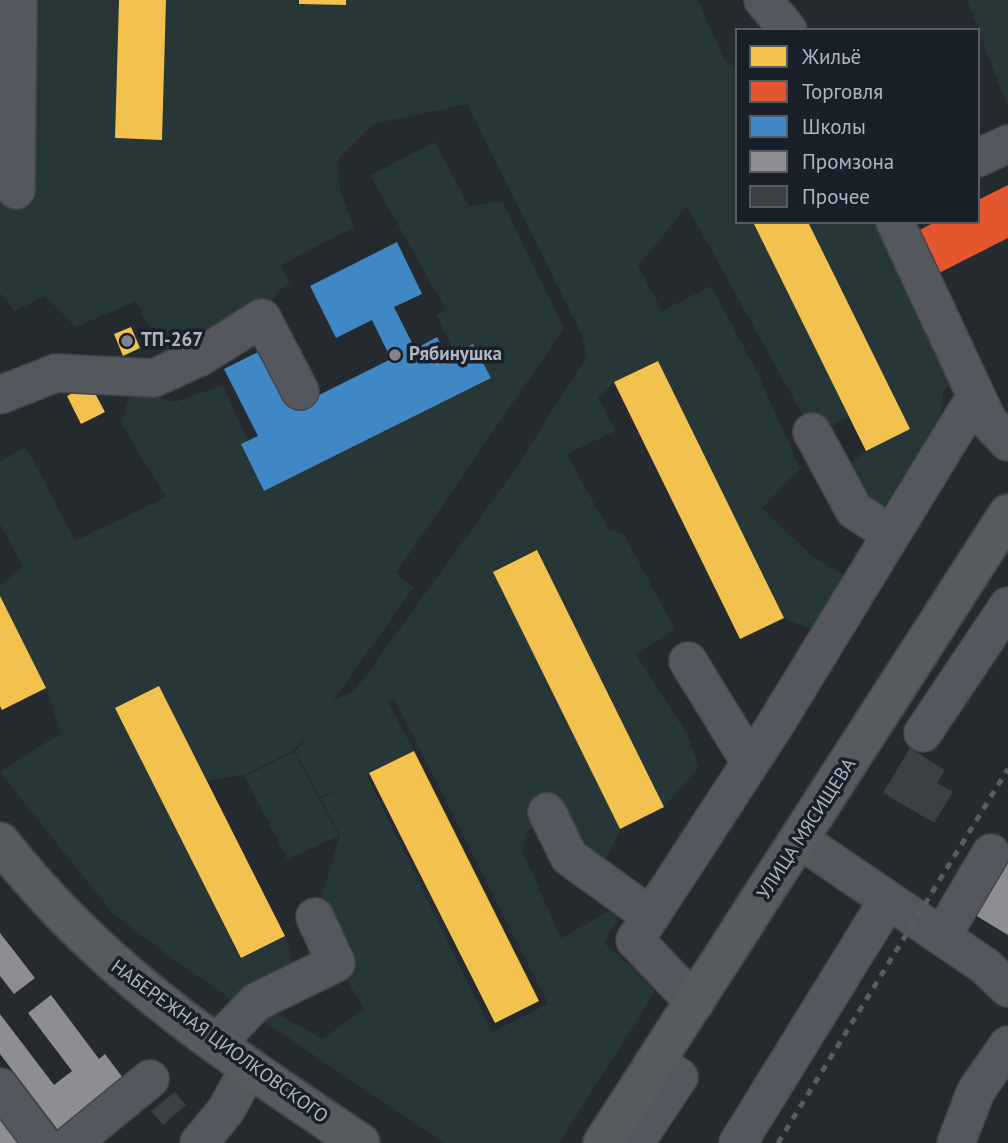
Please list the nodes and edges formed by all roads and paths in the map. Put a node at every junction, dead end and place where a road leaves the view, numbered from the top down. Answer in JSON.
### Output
{"nodes":[{"id":1,"x":18,"y":0,"type":"edge"},
{"id":2,"x":763,"y":0,"type":"edge"},
{"id":3,"x":786,"y":28,"type":"edge"},
{"id":4,"x":1008,"y":144,"type":"edge"},
{"id":5,"x":980,"y":157,"type":"edge"},
{"id":6,"x":16,"y":190,"type":"dead end"},
{"id":7,"x":896,"y":224,"type":"edge"},
{"id":8,"x":300,"y":391,"type":"dead end"},
{"id":9,"x":0,"y":396,"type":"edge"},
{"id":10,"x":976,"y":396,"type":"junction"},
{"id":11,"x":811,"y":432,"type":"dead end"},
{"id":12,"x":1008,"y":442,"type":"edge"},
{"id":13,"x":1008,"y":514,"type":"edge"},
{"id":14,"x":891,"y":534,"type":"junction"},
{"id":15,"x":1008,"y":607,"type":"edge"},
{"id":16,"x":688,"y":661,"type":"dead end"},
{"id":17,"x":923,"y":733,"type":"dead end"},
{"id":18,"x":750,"y":762,"type":"junction"},
{"id":19,"x":547,"y":812,"type":"dead end"},
{"id":20,"x":800,"y":840,"type":"junction"},
{"id":21,"x":0,"y":842,"type":"edge"},
{"id":22,"x":991,"y":853,"type":"dead end"},
{"id":23,"x":888,"y":900,"type":"junction"},
{"id":24,"x":651,"y":916,"type":"junction"},
{"id":25,"x":315,"y":917,"type":"dead end"},
{"id":26,"x":942,"y":936,"type":"junction"},
{"id":27,"x":1008,"y":988,"type":"edge"},
{"id":28,"x":695,"y":1003,"type":"junction"},
{"id":29,"x":216,"y":1044,"type":"junction"},
{"id":30,"x":1008,"y":1045,"type":"edge"},
{"id":31,"x":657,"y":1063,"type":"junction"},
{"id":32,"x":249,"y":1068,"type":"junction"},
{"id":33,"x":150,"y":1079,"type":"dead end"},
{"id":34,"x":0,"y":1089,"type":"edge"},
{"id":35,"x":42,"y":1143,"type":"edge"},
{"id":36,"x":72,"y":1143,"type":"edge"},
{"id":37,"x":199,"y":1143,"type":"edge"},
{"id":38,"x":360,"y":1143,"type":"edge"},
{"id":39,"x":603,"y":1143,"type":"edge"},
{"id":40,"x":635,"y":1143,"type":"edge"},
{"id":41,"x":738,"y":1143,"type":"edge"},
{"id":42,"x":956,"y":1143,"type":"edge"}],
"edges":[{"from":1,"to":6,"type":"street"},
{"from":2,"to":3,"type":"street"},
{"from":4,"to":5,"type":"street"},
{"from":7,"to":10,"type":"street"},
{"from":8,"to":9,"type":"street"},
{"from":10,"to":12,"type":"street"},
{"from":10,"to":14,"type":"street"},
{"from":11,"to":14,"type":"street"},
{"from":13,"to":20,"type":"main road","name":"УЛИЦА МЯСИЩЕВА"},
{"from":14,"to":18,"type":"street"},
{"from":15,"to":17,"type":"street"},
{"from":16,"to":18,"type":"street"},
{"from":18,"to":24,"type":"street"},
{"from":19,"to":24,"type":"street"},
{"from":20,"to":23,"type":"street"},
{"from":20,"to":28,"type":"main road","name":"УЛИЦА МЯСИЩЕВА"},
{"from":21,"to":29,"type":"main road","name":"НАБЕРЕЖНАЯ ЦИОЛКОВСКОГО"},
{"from":22,"to":26,"type":"street"},
{"from":23,"to":26,"type":"street"},
{"from":23,"to":41,"type":"street"},
{"from":24,"to":28,"type":"street"},
{"from":25,"to":29,"type":"street"},
{"from":26,"to":27,"type":"street"},
{"from":28,"to":31,"type":"main road","name":"УЛИЦА МЯСИЩЕВА"},
{"from":29,"to":32,"type":"main road","name":"НАБЕРЕЖНАЯ ЦИОЛКОВСКОГО"},
{"from":30,"to":42,"type":"street"},
{"from":31,"to":39,"type":"main road","name":"УЛИЦА МЯСИЩЕВА"},
{"from":31,"to":40,"type":"street"},
{"from":32,"to":37,"type":"street"},
{"from":32,"to":38,"type":"main road","name":"НАБЕРЕЖНАЯ ЦИОЛКОВСКОГО"},
{"from":33,"to":36,"type":"street"},
{"from":34,"to":35,"type":"street"}]}
